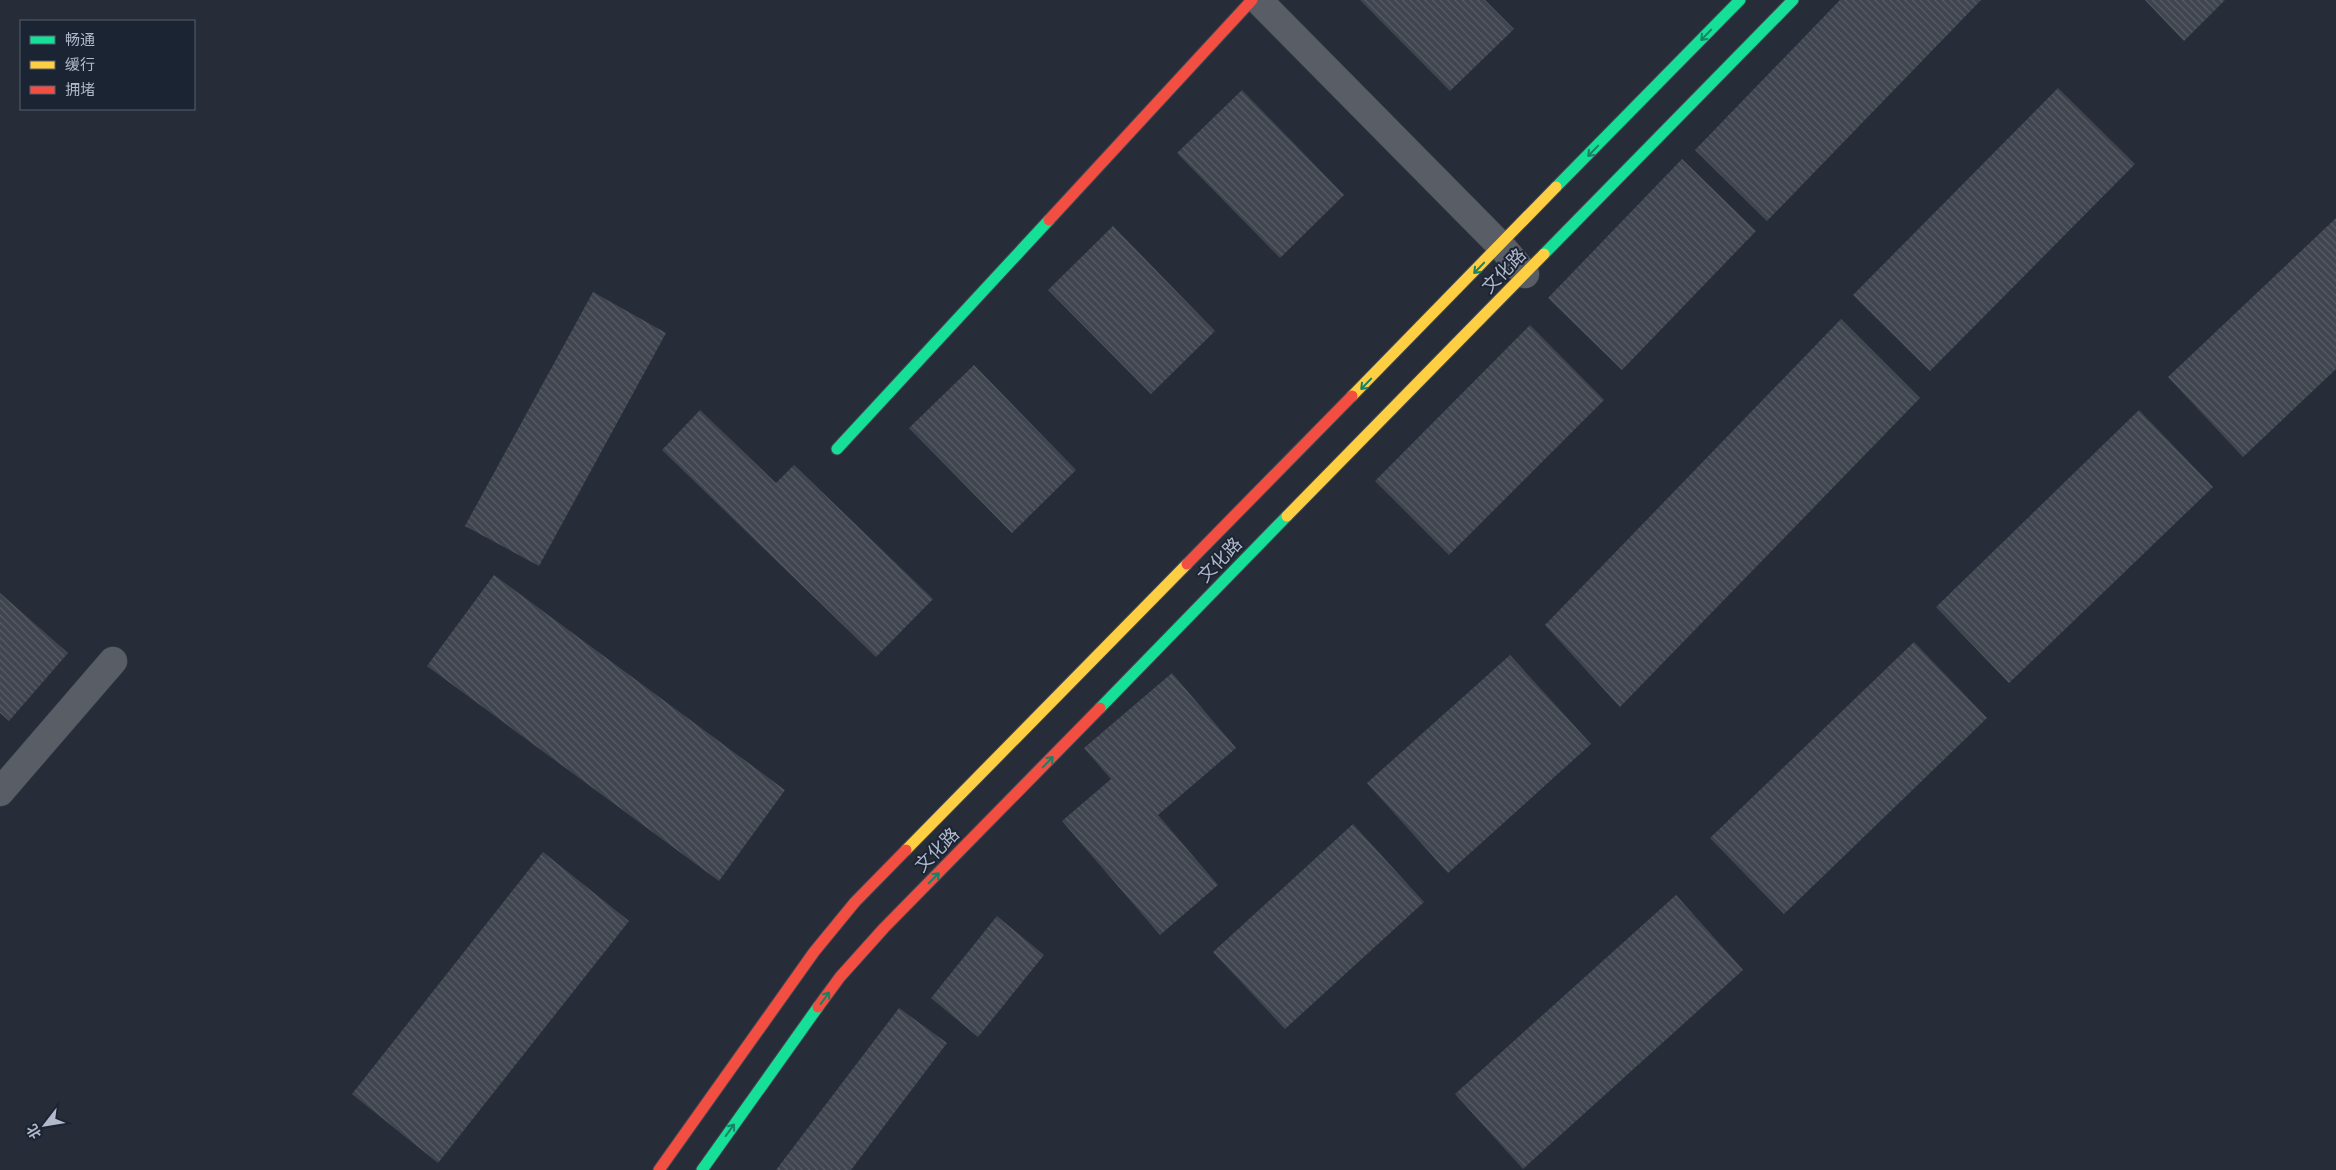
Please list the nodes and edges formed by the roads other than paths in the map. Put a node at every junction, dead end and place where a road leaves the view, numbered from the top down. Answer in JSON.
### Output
{"nodes":[{"id":1,"x":1252,"y":0,"type":"edge"},
{"id":2,"x":1258,"y":0,"type":"edge"},
{"id":3,"x":1740,"y":0,"type":"edge"},
{"id":4,"x":1793,"y":0,"type":"edge"},
{"id":5,"x":1501,"y":246,"type":"junction"},
{"id":6,"x":1525,"y":274,"type":"junction"},
{"id":7,"x":837,"y":449,"type":"dead end"},
{"id":8,"x":113,"y":661,"type":"dead end"},
{"id":9,"x":0,"y":792,"type":"edge"},
{"id":10,"x":659,"y":1170,"type":"edge"},
{"id":11,"x":702,"y":1170,"type":"edge"}],
"edges":[{"from":1,"to":7,"type":"street"},
{"from":2,"to":5,"type":"street"},
{"from":3,"to":5,"type":"street","name":"文化路","one_way":true},
{"from":4,"to":6,"type":"street","name":"文化路"},
{"from":5,"to":6,"type":"street"},
{"from":5,"to":10,"type":"street","name":"文化路","one_way":true},
{"from":11,"to":6,"type":"street","name":"文化路","one_way":true},
{"from":8,"to":9,"type":"street"}]}
